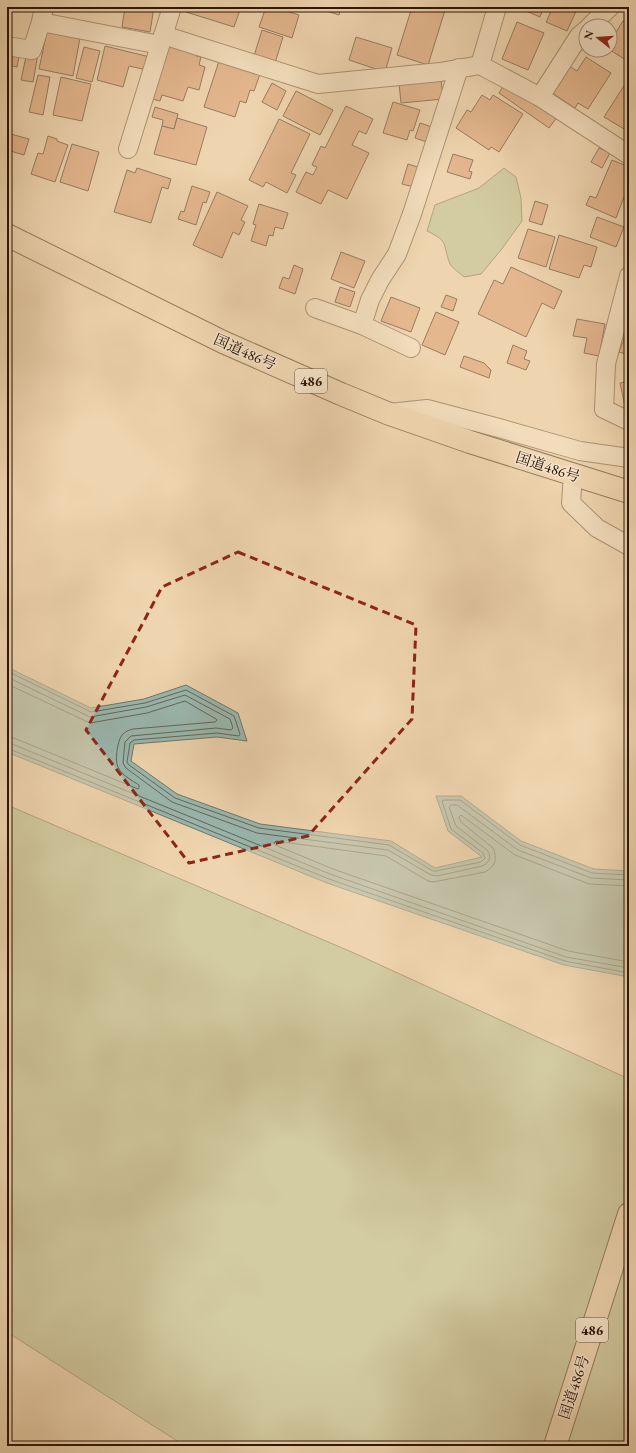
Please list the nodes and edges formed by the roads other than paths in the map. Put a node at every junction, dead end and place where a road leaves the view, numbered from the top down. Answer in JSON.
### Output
{"nodes":[{"id":1,"x":172,"y":7,"type":"edge"},
{"id":2,"x":497,"y":7,"type":"edge"},
{"id":3,"x":610,"y":7,"type":"edge"},
{"id":4,"x":43,"y":14,"type":"edge"},
{"id":5,"x":598,"y":18,"type":"edge"},
{"id":6,"x":578,"y":38,"type":"edge"},
{"id":7,"x":161,"y":40,"type":"junction"},
{"id":8,"x":7,"y":46,"type":"edge"},
{"id":9,"x":480,"y":65,"type":"junction"},
{"id":10,"x":459,"y":68,"type":"junction"},
{"id":11,"x":540,"y":97,"type":"junction"},
{"id":12,"x":128,"y":149,"type":"dead end"},
{"id":13,"x":629,"y":155,"type":"edge"},
{"id":14,"x":7,"y":235,"type":"edge"},
{"id":15,"x":629,"y":276,"type":"edge"},
{"id":16,"x":315,"y":308,"type":"dead end"},
{"id":17,"x":362,"y":325,"type":"junction"},
{"id":18,"x":411,"y":348,"type":"dead end"},
{"id":19,"x":386,"y":413,"type":"junction"},
{"id":20,"x":629,"y":421,"type":"edge"},
{"id":21,"x":629,"y":458,"type":"edge"},
{"id":22,"x":574,"y":475,"type":"junction"},
{"id":23,"x":629,"y":492,"type":"edge"},
{"id":24,"x":629,"y":546,"type":"edge"},
{"id":25,"x":629,"y":1214,"type":"edge"},
{"id":26,"x":555,"y":1446,"type":"edge"}],
"edges":[{"from":1,"to":7,"type":"street"},
{"from":2,"to":9,"type":"street"},
{"from":3,"to":5,"type":"street"},
{"from":4,"to":7,"type":"street"},
{"from":4,"to":8,"type":"street"},
{"from":6,"to":11,"type":"street"},
{"from":7,"to":10,"type":"street"},
{"from":7,"to":12,"type":"street"},
{"from":9,"to":10,"type":"street"},
{"from":9,"to":11,"type":"street"},
{"from":10,"to":17,"type":"street"},
{"from":11,"to":13,"type":"street"},
{"from":14,"to":19,"type":"highway","name":"国道486号","number":"486"},
{"from":15,"to":20,"type":"street"},
{"from":16,"to":17,"type":"street"},
{"from":17,"to":18,"type":"street"},
{"from":19,"to":21,"type":"street"},
{"from":19,"to":22,"type":"highway","name":"国道486号","number":"486"},
{"from":22,"to":23,"type":"highway","name":"国道486号","number":"486"},
{"from":22,"to":24,"type":"street"},
{"from":25,"to":26,"type":"highway","name":"国道486号","number":"486"}]}
